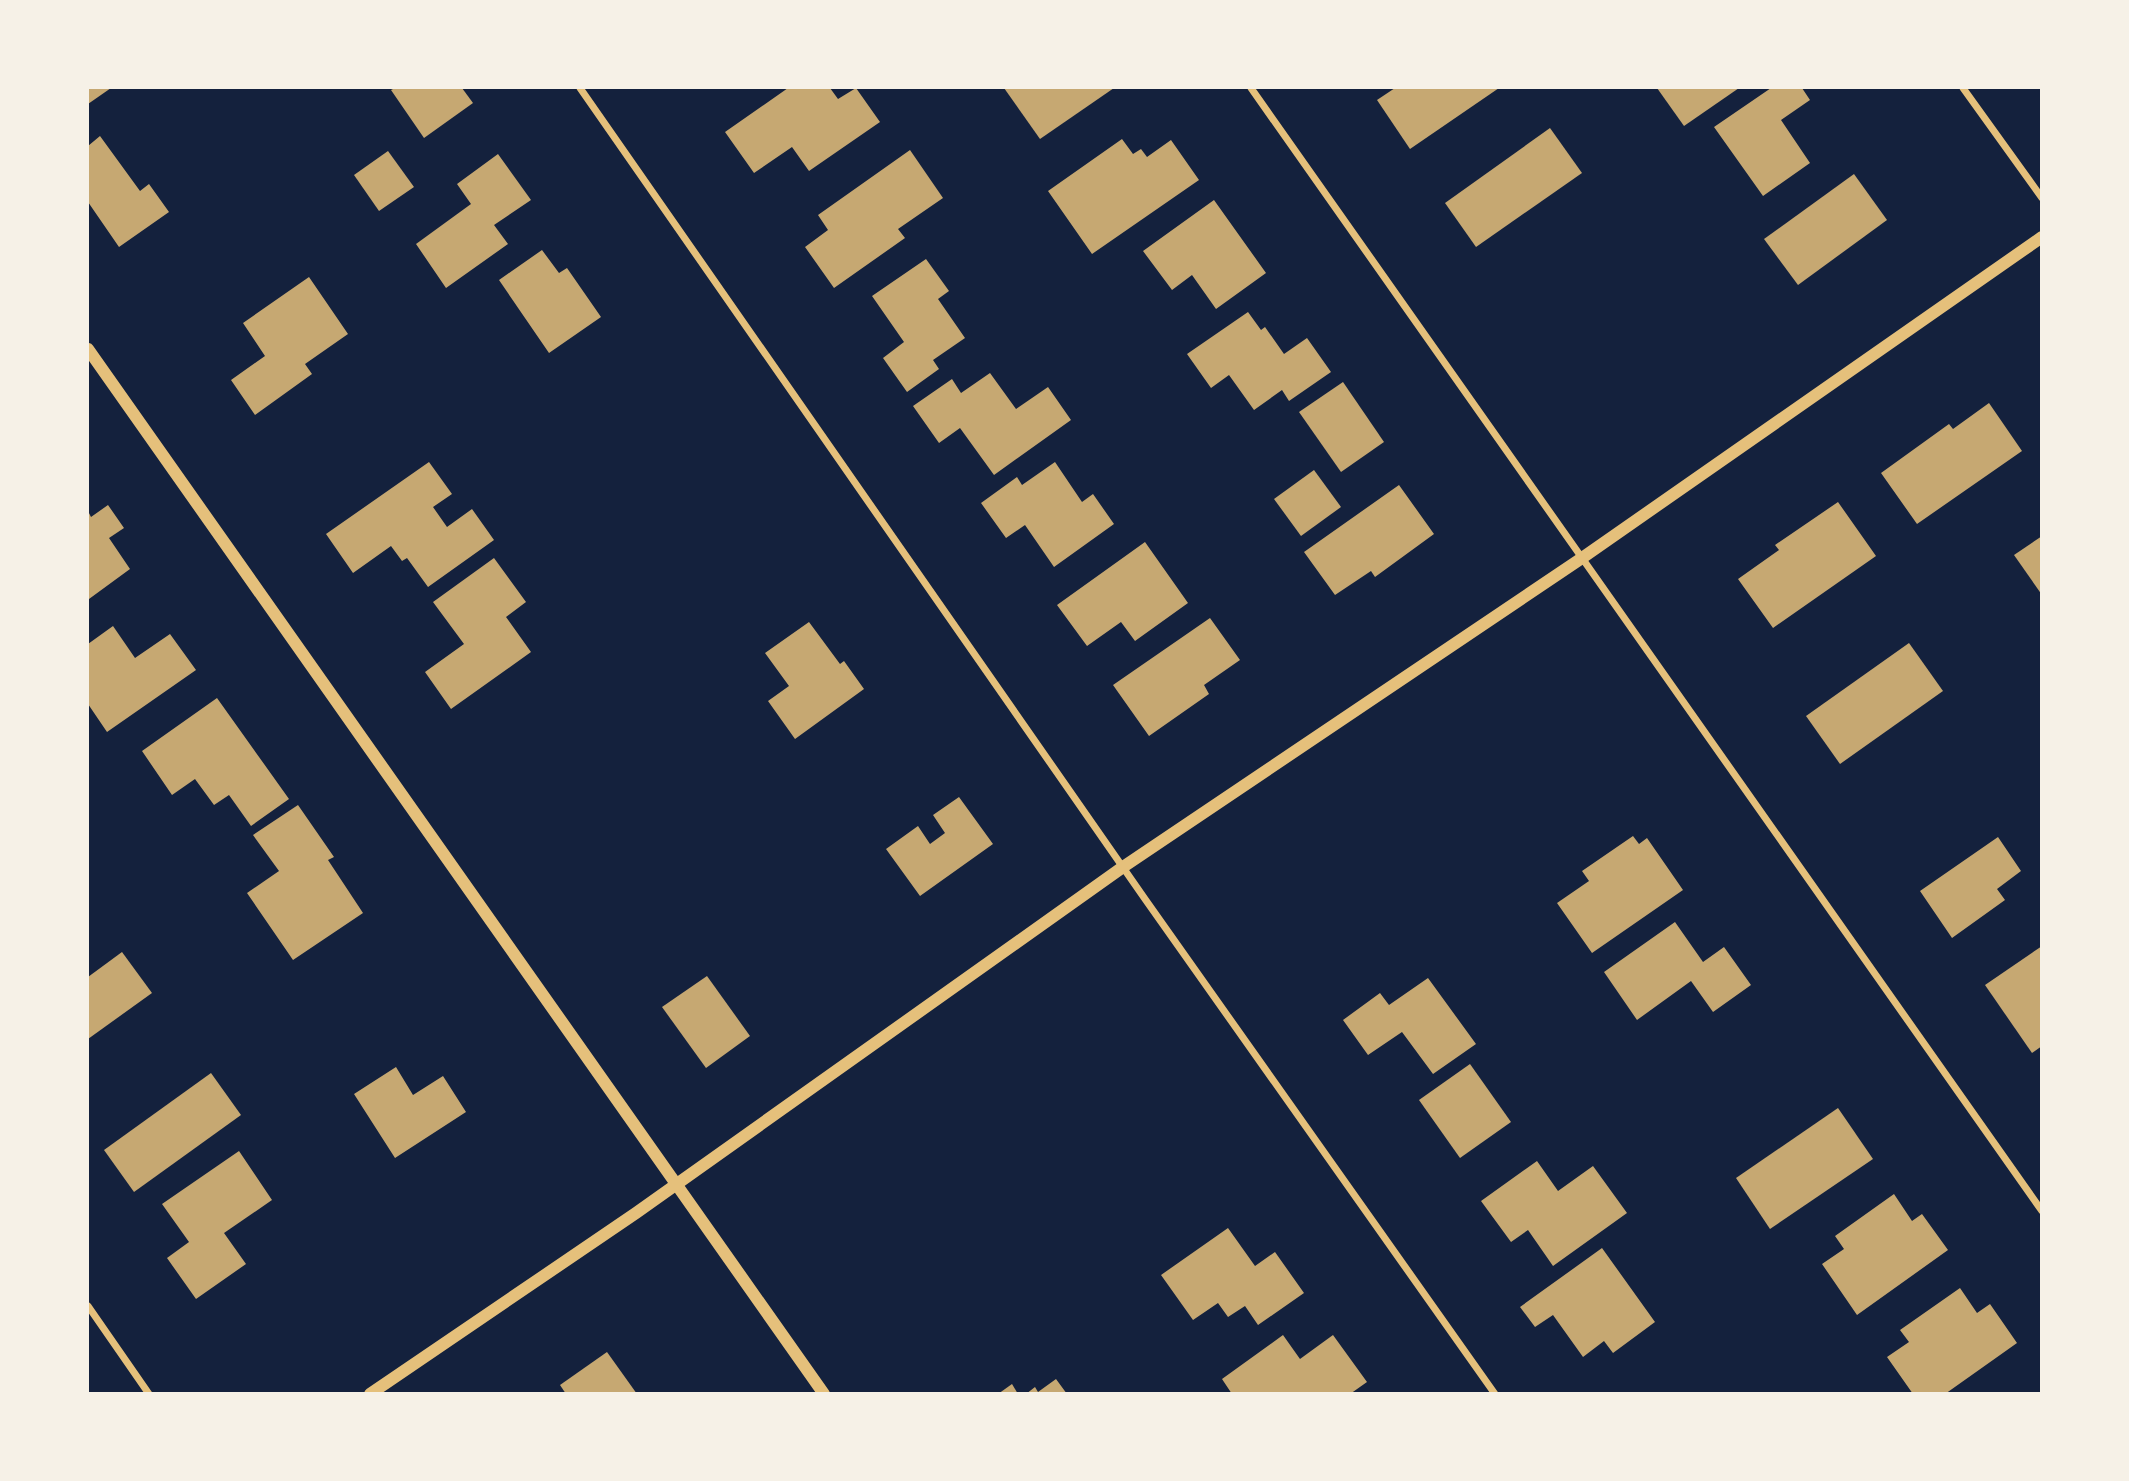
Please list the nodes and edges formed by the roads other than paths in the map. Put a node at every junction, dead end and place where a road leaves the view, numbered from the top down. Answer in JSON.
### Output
{"nodes":[{"id":1,"x":580,"y":88,"type":"edge"},
{"id":2,"x":1251,"y":88,"type":"edge"},
{"id":3,"x":1963,"y":88,"type":"edge"},
{"id":4,"x":2042,"y":198,"type":"edge"},
{"id":5,"x":2042,"y":237,"type":"edge"},
{"id":6,"x":88,"y":349,"type":"edge"},
{"id":7,"x":1582,"y":558,"type":"junction"},
{"id":8,"x":1123,"y":867,"type":"junction"},
{"id":9,"x":676,"y":1185,"type":"junction"},
{"id":10,"x":2042,"y":1211,"type":"edge"},
{"id":11,"x":88,"y":1306,"type":"edge"},
{"id":12,"x":149,"y":1394,"type":"edge"},
{"id":13,"x":370,"y":1394,"type":"edge"},
{"id":14,"x":824,"y":1394,"type":"edge"},
{"id":15,"x":1495,"y":1394,"type":"edge"}],
"edges":[{"from":1,"to":8,"type":"street"},
{"from":2,"to":7,"type":"street"},
{"from":3,"to":4,"type":"street"},
{"from":5,"to":7,"type":"street"},
{"from":6,"to":9,"type":"street"},
{"from":7,"to":8,"type":"street"},
{"from":7,"to":10,"type":"street"},
{"from":8,"to":9,"type":"street"},
{"from":8,"to":15,"type":"street"},
{"from":9,"to":13,"type":"street"},
{"from":9,"to":14,"type":"street"},
{"from":11,"to":12,"type":"street"}]}
